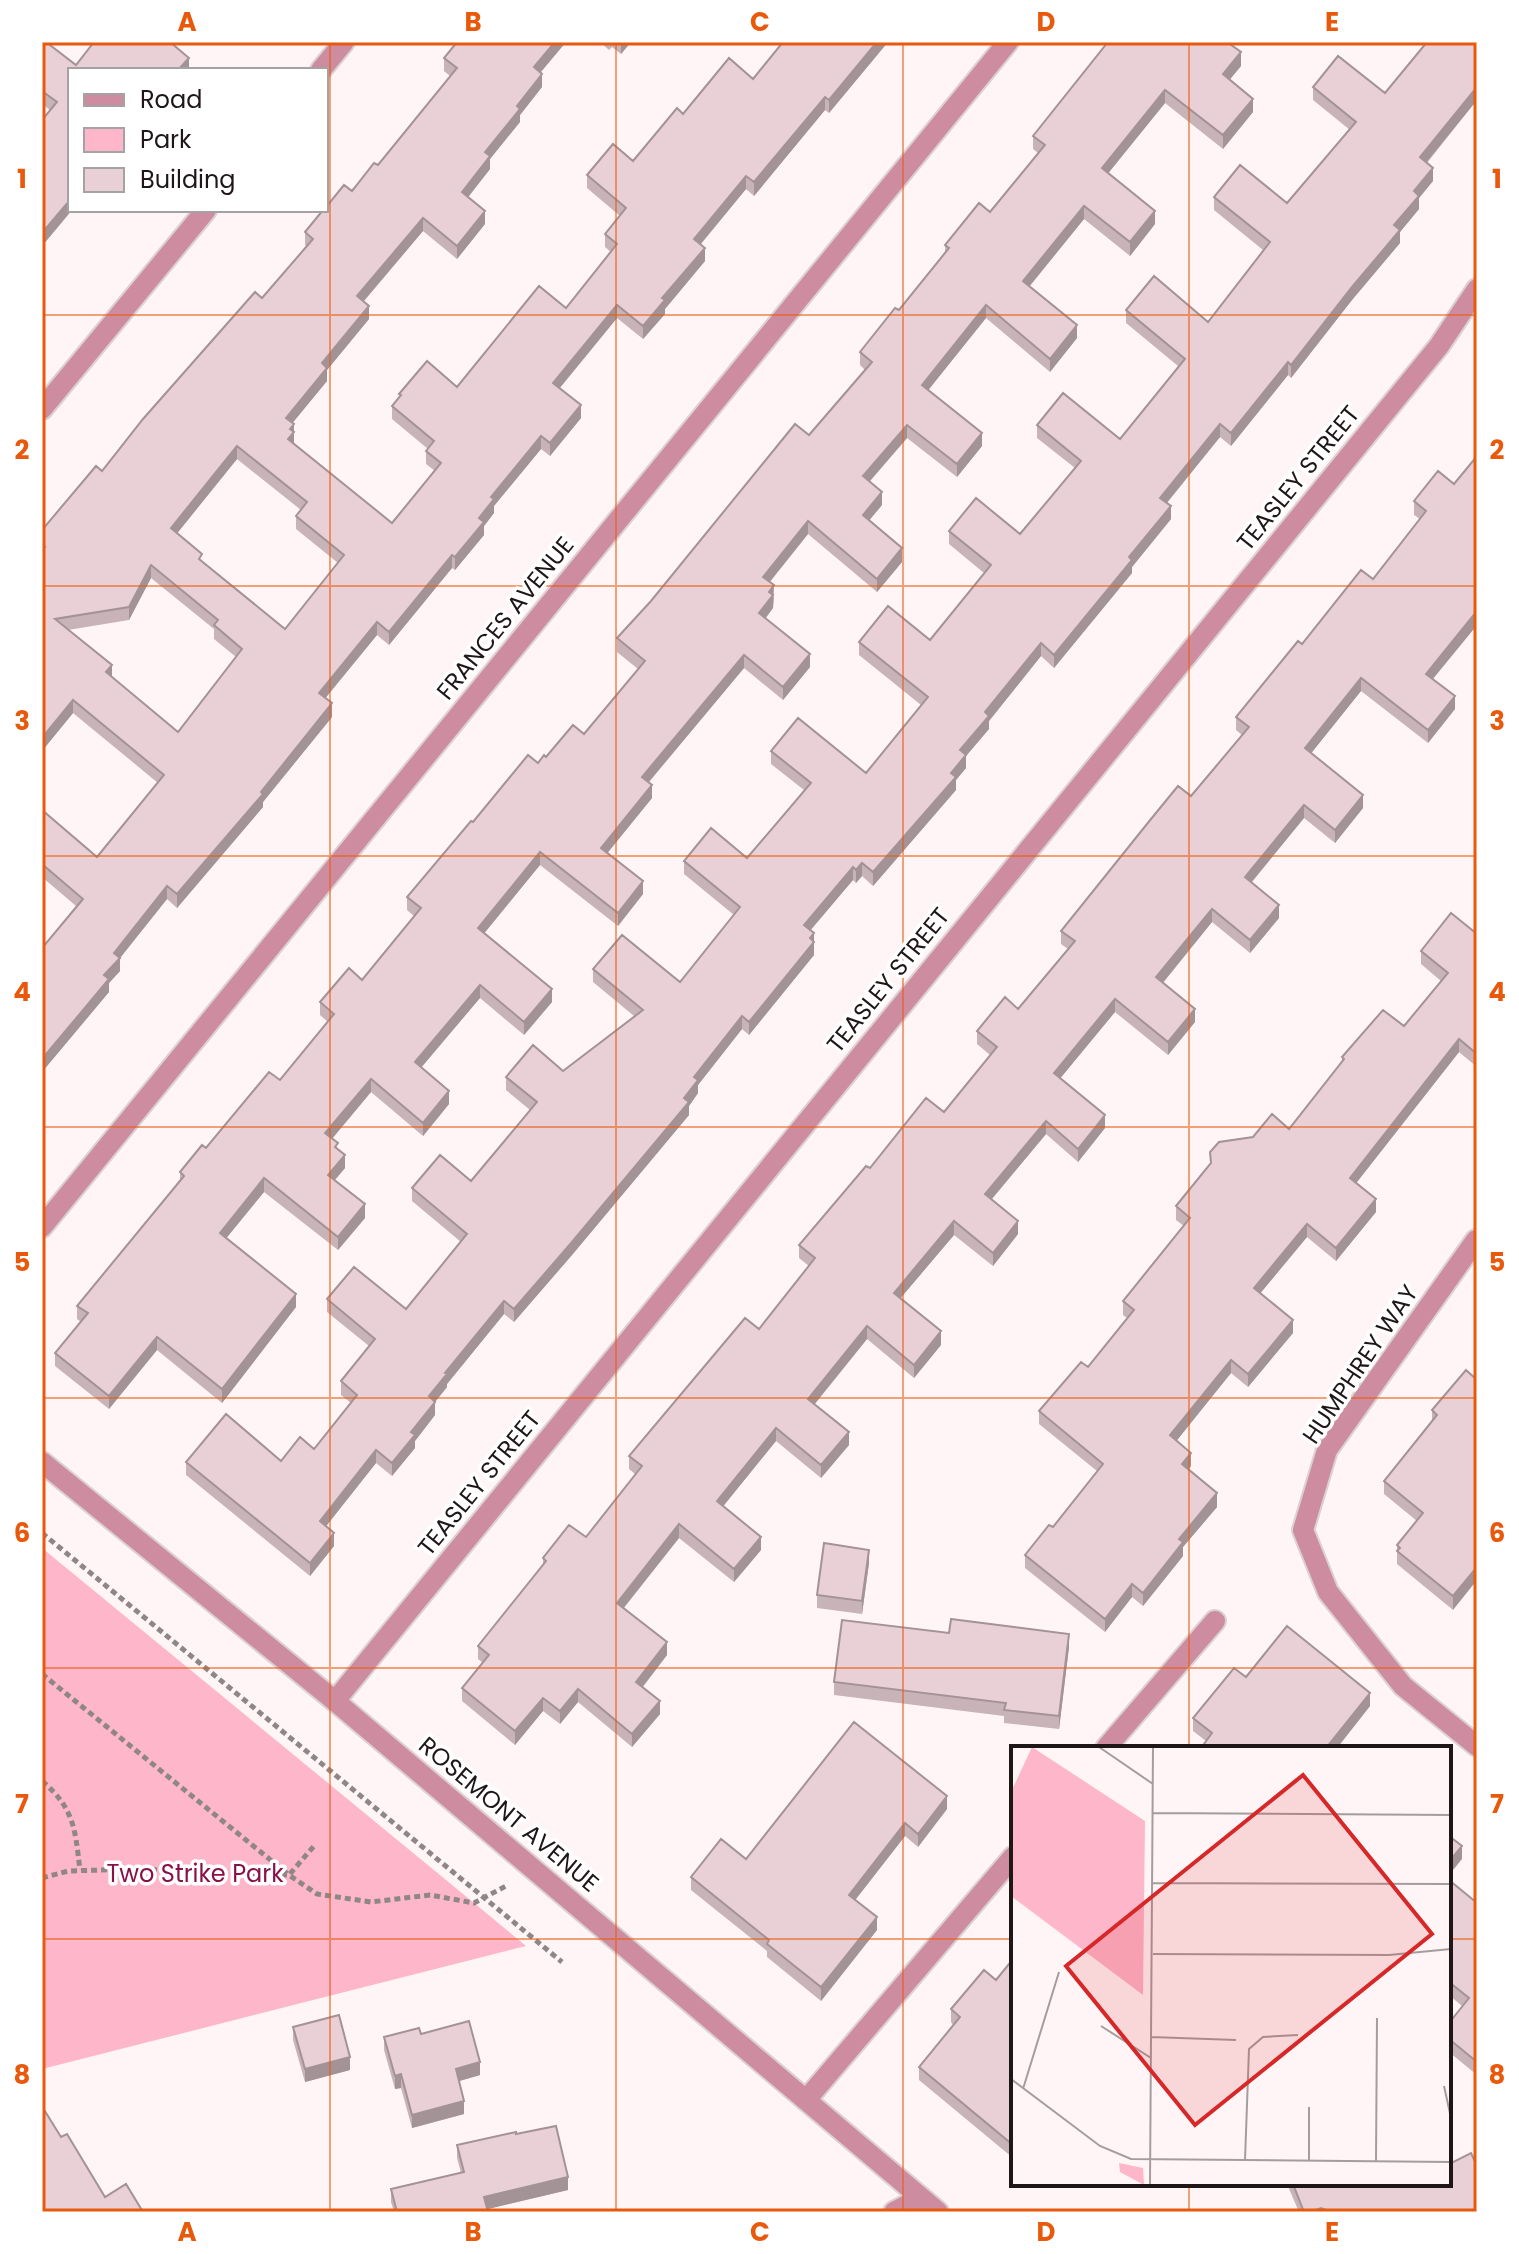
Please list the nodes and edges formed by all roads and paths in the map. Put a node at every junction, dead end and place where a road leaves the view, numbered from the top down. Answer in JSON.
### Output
{"nodes":[{"id":1,"x":344,"y":42,"type":"edge"},
{"id":2,"x":1008,"y":42,"type":"edge"},
{"id":3,"x":323,"y":68,"type":"edge"},
{"id":4,"x":204,"y":212,"type":"edge"},
{"id":5,"x":1477,"y":289,"type":"edge"},
{"id":6,"x":42,"y":409,"type":"edge"},
{"id":7,"x":42,"y":1227,"type":"edge"},
{"id":8,"x":1476,"y":1240,"type":"edge"},
{"id":9,"x":42,"y":1462,"type":"edge"},
{"id":10,"x":42,"y":1533,"type":"edge"},
{"id":11,"x":1215,"y":1621,"type":"dead end"},
{"id":12,"x":42,"y":1674,"type":"edge"},
{"id":13,"x":335,"y":1701,"type":"junction"},
{"id":14,"x":1108,"y":1746,"type":"edge"},
{"id":15,"x":1477,"y":1746,"type":"edge"},
{"id":16,"x":42,"y":1781,"type":"edge"},
{"id":17,"x":314,"y":1846,"type":"dead end"},
{"id":18,"x":1011,"y":1859,"type":"edge"},
{"id":19,"x":80,"y":1870,"type":"junction"},
{"id":20,"x":289,"y":1875,"type":"junction"},
{"id":21,"x":42,"y":1878,"type":"edge"},
{"id":22,"x":474,"y":1903,"type":"dead end"},
{"id":23,"x":562,"y":1962,"type":"dead end"},
{"id":24,"x":806,"y":2100,"type":"junction"},
{"id":25,"x":921,"y":2198,"type":"junction"},
{"id":26,"x":894,"y":2212,"type":"edge"},
{"id":27,"x":938,"y":2212,"type":"edge"}],
"edges":[{"from":1,"to":3,"type":"street"},
{"from":2,"to":7,"type":"street","name":"FRANCES AVENUE"},
{"from":4,"to":6,"type":"street"},
{"from":5,"to":13,"type":"street","name":"TEASLEY STREET"},
{"from":8,"to":15,"type":"street","name":"HUMPHREY WAY"},
{"from":9,"to":13,"type":"street","name":"ROSEMONT AVENUE"},
{"from":10,"to":23,"type":"path"},
{"from":11,"to":14,"type":"street"},
{"from":12,"to":20,"type":"path"},
{"from":13,"to":24,"type":"street","name":"ROSEMONT AVENUE"},
{"from":16,"to":19,"type":"path"},
{"from":17,"to":20,"type":"path"},
{"from":18,"to":24,"type":"street"},
{"from":19,"to":20,"type":"path"},
{"from":19,"to":21,"type":"path"},
{"from":20,"to":22,"type":"path"},
{"from":24,"to":25,"type":"street","name":"ROSEMONT AVENUE"},
{"from":25,"to":26,"type":"street"},
{"from":25,"to":27,"type":"street","name":"ROSEMONT AVENUE"}]}
